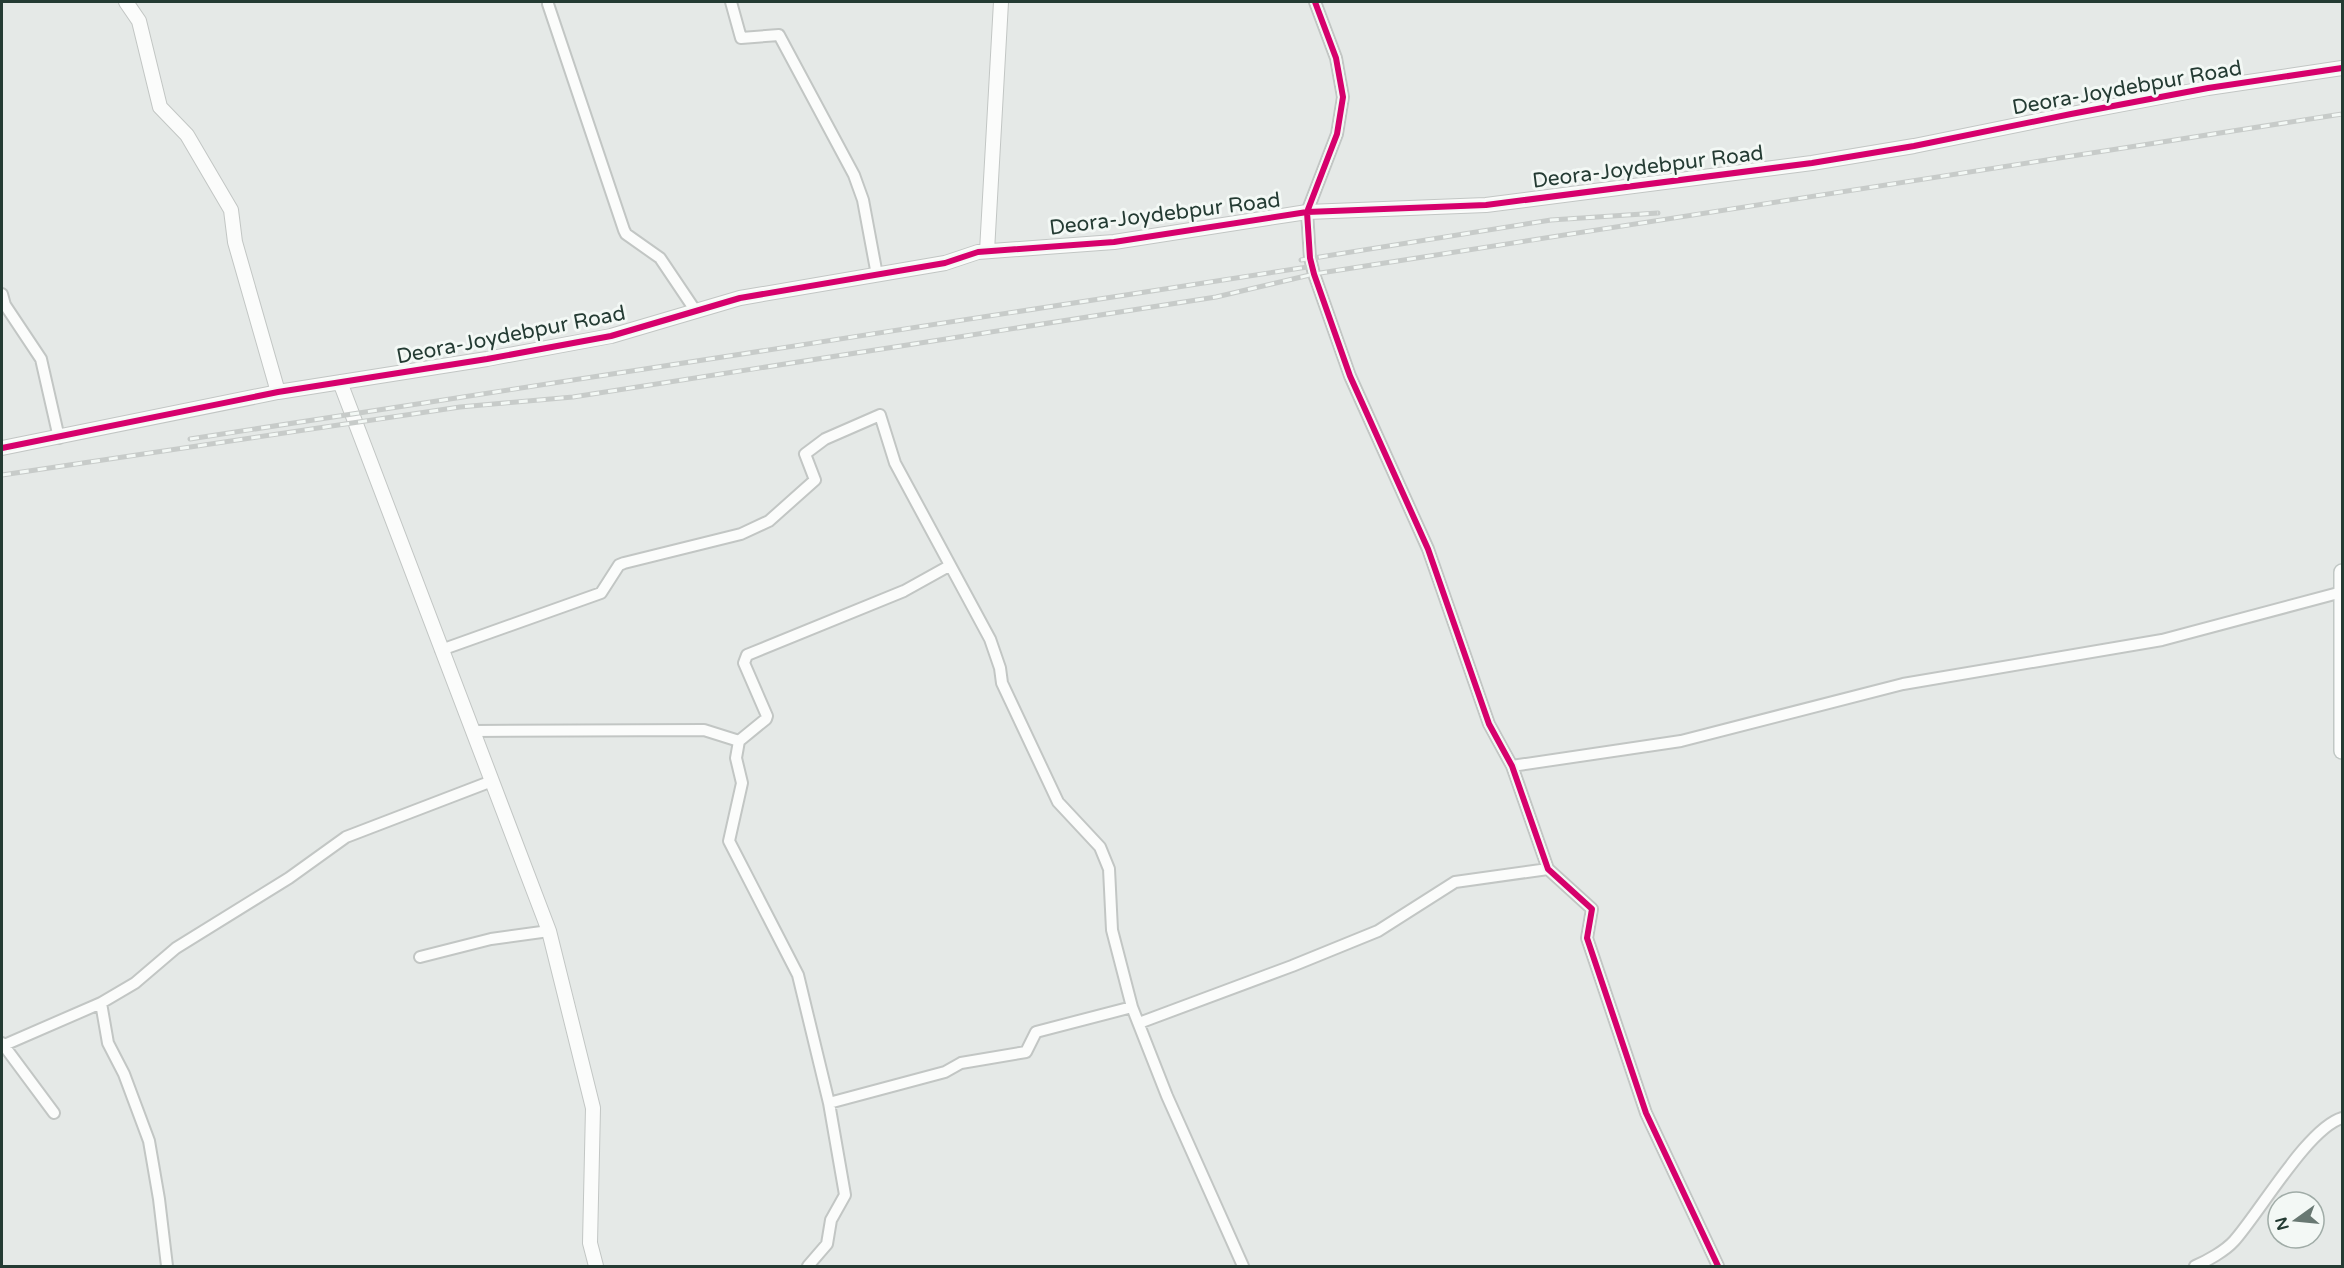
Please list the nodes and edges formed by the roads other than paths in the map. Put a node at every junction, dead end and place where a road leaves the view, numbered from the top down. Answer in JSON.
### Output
{"nodes":[{"id":1,"x":126,"y":2,"type":"edge"},
{"id":2,"x":731,"y":2,"type":"edge"},
{"id":3,"x":1000,"y":2,"type":"edge"},
{"id":4,"x":1315,"y":2,"type":"edge"},
{"id":5,"x":548,"y":4,"type":"dead end"},
{"id":6,"x":2343,"y":68,"type":"edge"},
{"id":7,"x":1307,"y":212,"type":"junction"},
{"id":8,"x":987,"y":251,"type":"junction"},
{"id":9,"x":877,"y":275,"type":"junction"},
{"id":10,"x":2,"y":294,"type":"edge"},
{"id":11,"x":695,"y":310,"type":"junction"},
{"id":12,"x":340,"y":382,"type":"junction"},
{"id":13,"x":278,"y":392,"type":"junction"},
{"id":14,"x":59,"y":438,"type":"junction"},
{"id":15,"x":2,"y":448,"type":"edge"},
{"id":16,"x":949,"y":566,"type":"junction"},
{"id":17,"x":2343,"y":572,"type":"edge"},
{"id":18,"x":2342,"y":592,"type":"edge"},
{"id":19,"x":441,"y":650,"type":"junction"},
{"id":20,"x":473,"y":731,"type":"junction"},
{"id":21,"x":739,"y":741,"type":"junction"},
{"id":22,"x":2343,"y":750,"type":"edge"},
{"id":23,"x":1512,"y":766,"type":"junction"},
{"id":24,"x":492,"y":781,"type":"junction"},
{"id":25,"x":1548,"y":869,"type":"junction"},
{"id":26,"x":549,"y":931,"type":"junction"},
{"id":27,"x":420,"y":957,"type":"dead end"},
{"id":28,"x":101,"y":1003,"type":"junction"},
{"id":29,"x":1132,"y":1007,"type":"junction"},
{"id":30,"x":1139,"y":1023,"type":"junction"},
{"id":31,"x":2,"y":1045,"type":"edge"},
{"id":32,"x":829,"y":1103,"type":"junction"},
{"id":33,"x":54,"y":1113,"type":"dead end"},
{"id":34,"x":2343,"y":1119,"type":"edge"},
{"id":35,"x":167,"y":1266,"type":"edge"},
{"id":36,"x":596,"y":1266,"type":"edge"},
{"id":37,"x":808,"y":1266,"type":"edge"},
{"id":38,"x":1243,"y":1266,"type":"edge"},
{"id":39,"x":1718,"y":1266,"type":"edge"},
{"id":40,"x":2195,"y":1266,"type":"edge"}],
"edges":[{"from":1,"to":13,"type":"street"},
{"from":2,"to":9,"type":"street"},
{"from":3,"to":8,"type":"street"},
{"from":4,"to":7,"type":"street"},
{"from":5,"to":11,"type":"street"},
{"from":6,"to":7,"type":"street","name":"Deora-Joydebpur Road"},
{"from":7,"to":8,"type":"street","name":"Deora-Joydebpur Road"},
{"from":7,"to":23,"type":"street"},
{"from":8,"to":9,"type":"street","name":"Deora-Joydebpur Road"},
{"from":9,"to":11,"type":"street","name":"Deora-Joydebpur Road"},
{"from":10,"to":14,"type":"street"},
{"from":11,"to":12,"type":"street","name":"Deora-Joydebpur Road"},
{"from":12,"to":13,"type":"street","name":"Deora-Joydebpur Road"},
{"from":12,"to":19,"type":"street"},
{"from":13,"to":14,"type":"street","name":"Deora-Joydebpur Road"},
{"from":14,"to":15,"type":"street","name":"Deora-Joydebpur Road"},
{"from":16,"to":19,"type":"street"},
{"from":16,"to":21,"type":"street"},
{"from":16,"to":29,"type":"street"},
{"from":17,"to":18,"type":"main road"},
{"from":18,"to":22,"type":"main road"},
{"from":18,"to":23,"type":"street"},
{"from":19,"to":20,"type":"street"},
{"from":20,"to":21,"type":"street"},
{"from":20,"to":24,"type":"street"},
{"from":21,"to":32,"type":"street"},
{"from":23,"to":25,"type":"street"},
{"from":24,"to":26,"type":"street"},
{"from":24,"to":28,"type":"street"},
{"from":25,"to":30,"type":"street"},
{"from":25,"to":39,"type":"street"},
{"from":26,"to":27,"type":"street"},
{"from":26,"to":36,"type":"street"},
{"from":28,"to":31,"type":"street"},
{"from":28,"to":35,"type":"street"},
{"from":29,"to":30,"type":"street"},
{"from":29,"to":32,"type":"street"},
{"from":30,"to":38,"type":"street"},
{"from":31,"to":33,"type":"street"},
{"from":32,"to":37,"type":"street"},
{"from":34,"to":40,"type":"street"}]}
